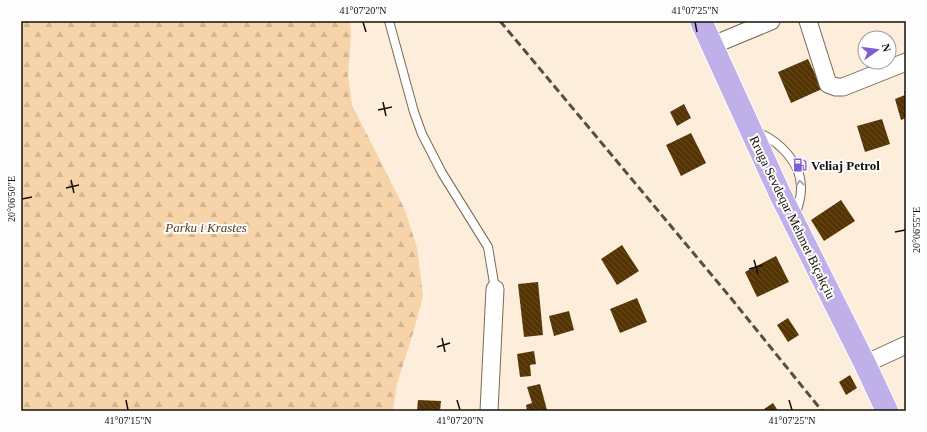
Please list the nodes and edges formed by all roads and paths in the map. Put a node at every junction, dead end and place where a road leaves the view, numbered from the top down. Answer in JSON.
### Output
{"nodes":[{"id":1,"x":390,"y":21,"type":"edge"},
{"id":2,"x":701,"y":21,"type":"edge"},
{"id":3,"x":772,"y":21,"type":"edge"},
{"id":4,"x":808,"y":21,"type":"edge"},
{"id":5,"x":713,"y":45,"type":"junction"},
{"id":6,"x":906,"y":62,"type":"edge"},
{"id":7,"x":495,"y":289,"type":"joint"},
{"id":8,"x":906,"y":345,"type":"edge"},
{"id":9,"x":865,"y":364,"type":"junction"},
{"id":10,"x":489,"y":411,"type":"edge"},
{"id":11,"x":887,"y":411,"type":"edge"}],
"edges":[{"from":1,"to":7,"type":"lane"},
{"from":2,"to":5,"type":"main road","name":"Rruga Sevdeqar Mehmet Biçakçiu"},
{"from":3,"to":5,"type":"street"},
{"from":4,"to":6,"type":"street"},
{"from":5,"to":9,"type":"main road","name":"Rruga Sevdeqar Mehmet Biçakçiu"},
{"from":7,"to":10,"type":"street"},
{"from":8,"to":9,"type":"street"},
{"from":9,"to":11,"type":"main road","name":"Rruga Sevdeqar Mehmet Biçakçiu"}]}
